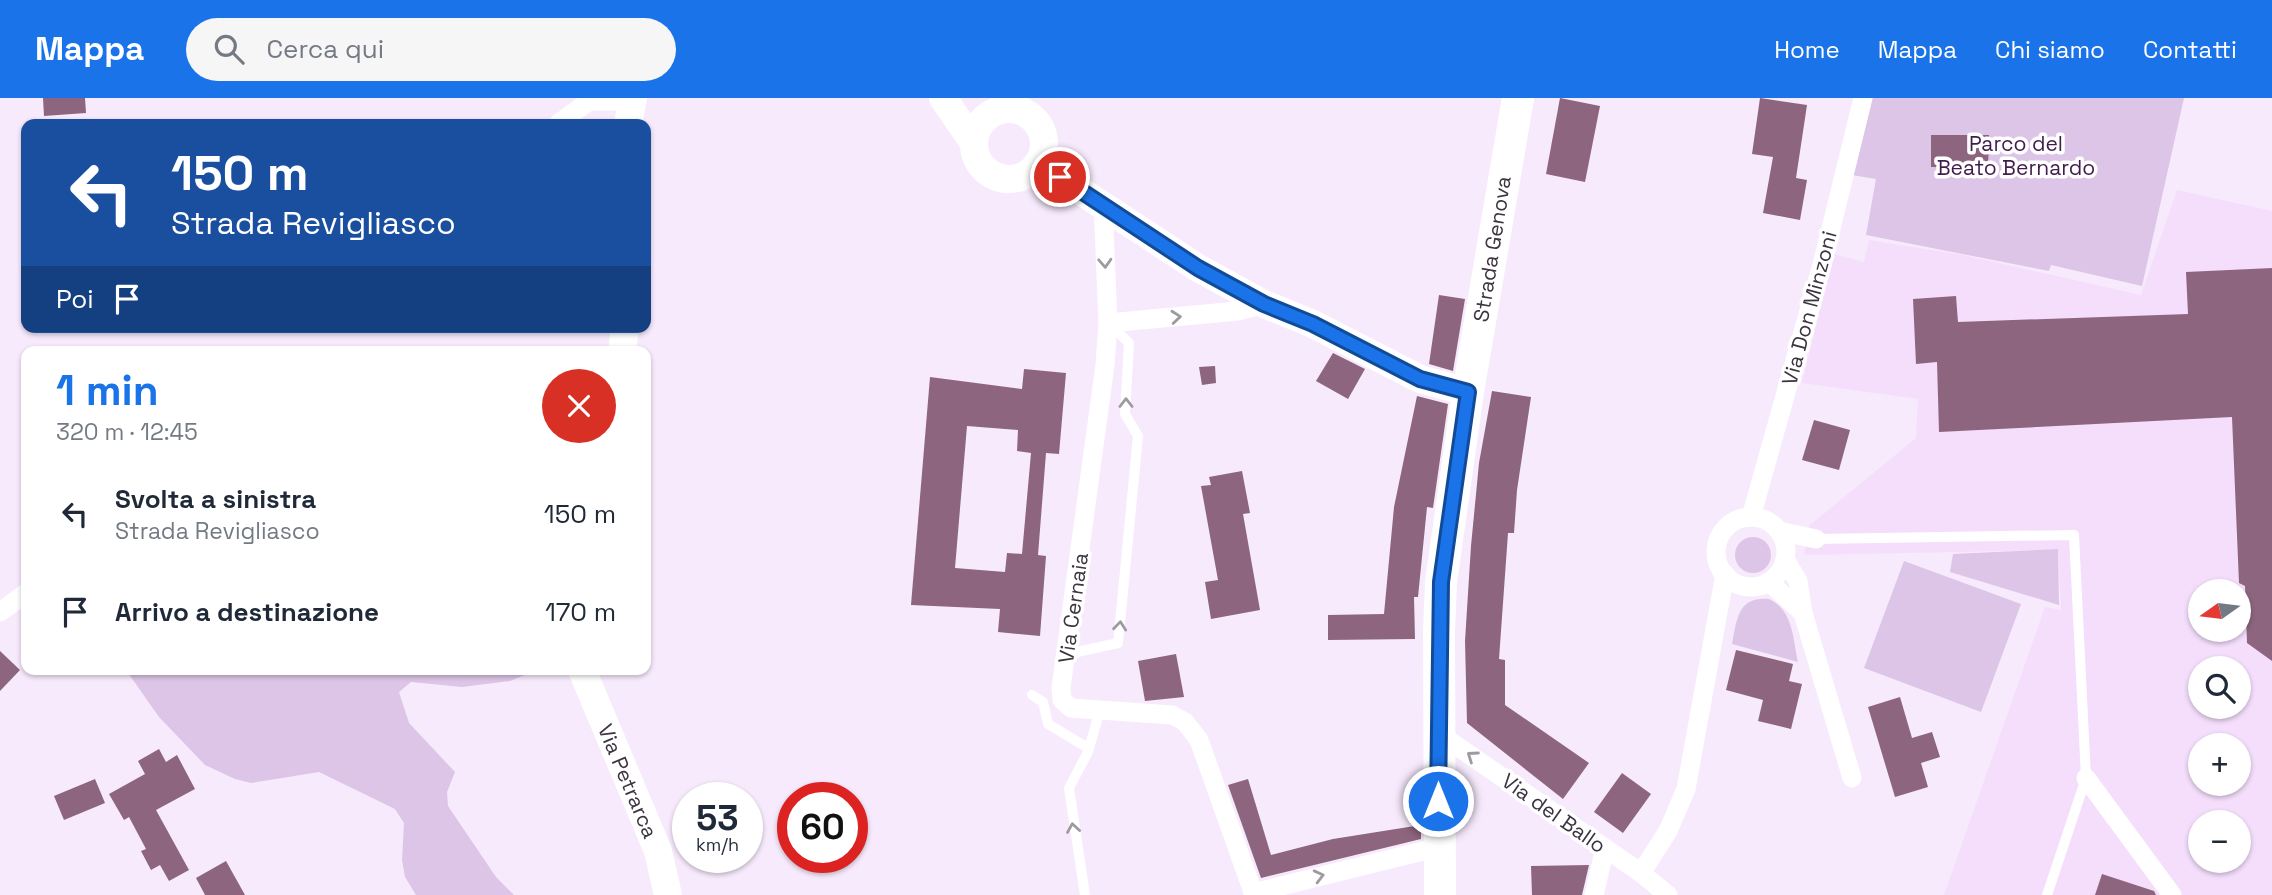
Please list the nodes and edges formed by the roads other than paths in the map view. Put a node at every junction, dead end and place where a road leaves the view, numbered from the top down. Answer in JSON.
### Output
{"nodes":[{"id":1,"x":943,"y":98,"type":"edge"},
{"id":2,"x":956,"y":98,"type":"edge"},
{"id":3,"x":1518,"y":98,"type":"edge"},
{"id":4,"x":1863,"y":98,"type":"edge"},
{"id":5,"x":1005,"y":106,"type":"edge"},
{"id":6,"x":631,"y":108,"type":"edge"},
{"id":7,"x":565,"y":119,"type":"edge"},
{"id":8,"x":974,"y":143,"type":"junction"},
{"id":9,"x":1038,"y":163,"type":"junction"},
{"id":10,"x":1102,"y":203,"type":"junction"},
{"id":11,"x":1264,"y":304,"type":"junction"},
{"id":12,"x":1108,"y":323,"type":"junction"},
{"id":13,"x":1467,"y":396,"type":"junction"},
{"id":14,"x":1751,"y":517,"type":"junction"},
{"id":15,"x":1779,"y":531,"type":"junction"},
{"id":16,"x":1816,"y":539,"type":"junction"},
{"id":17,"x":1786,"y":556,"type":"junction"},
{"id":18,"x":1725,"y":574,"type":"junction"},
{"id":19,"x":1769,"y":582,"type":"junction"},
{"id":20,"x":1746,"y":586,"type":"junction"},
{"id":21,"x":21,"y":597,"type":"edge"},
{"id":22,"x":0,"y":612,"type":"edge"},
{"id":23,"x":1803,"y":613,"type":"junction"},
{"id":24,"x":1719,"y":615,"type":"junction"},
{"id":25,"x":1068,"y":654,"type":"junction"},
{"id":26,"x":584,"y":675,"type":"edge"},
{"id":27,"x":1032,"y":695,"type":"dead end"},
{"id":28,"x":1100,"y":710,"type":"junction"},
{"id":29,"x":1438,"y":733,"type":"junction"},
{"id":30,"x":1088,"y":748,"type":"junction"},
{"id":31,"x":1852,"y":778,"type":"dead end"},
{"id":32,"x":2086,"y":778,"type":"junction"},
{"id":33,"x":1439,"y":847,"type":"junction"},
{"id":34,"x":1605,"y":848,"type":"junction"},
{"id":35,"x":1641,"y":873,"type":"junction"},
{"id":36,"x":1253,"y":894,"type":"edge"},
{"id":37,"x":668,"y":895,"type":"edge"},
{"id":38,"x":1085,"y":895,"type":"edge"},
{"id":39,"x":1440,"y":895,"type":"edge"},
{"id":40,"x":1594,"y":895,"type":"edge"},
{"id":41,"x":1668,"y":895,"type":"edge"},
{"id":42,"x":2047,"y":895,"type":"edge"},
{"id":43,"x":2172,"y":895,"type":"edge"}],
"edges":[{"from":1,"to":8,"type":"street"},
{"from":2,"to":5,"type":"street"},
{"from":3,"to":13,"type":"main road","name":"Strada Genova"},
{"from":4,"to":14,"type":"street","name":"Via Don Minzoni"},
{"from":5,"to":8,"type":"street"},
{"from":5,"to":9,"type":"street"},
{"from":6,"to":7,"type":"street"},
{"from":8,"to":9,"type":"street"},
{"from":9,"to":10,"type":"street"},
{"from":10,"to":11,"type":"street"},
{"from":10,"to":12,"type":"street","name":"Via Cernaia","one_way":true},
{"from":12,"to":11,"type":"street","one_way":true},
{"from":11,"to":13,"type":"street"},
{"from":12,"to":25,"type":"street","name":"Via Cernaia"},
{"from":25,"to":12,"type":"lane","one_way":true},
{"from":13,"to":29,"type":"main road","name":"Strada Genova"},
{"from":14,"to":15,"type":"street"},
{"from":14,"to":18,"type":"street"},
{"from":15,"to":16,"type":"street"},
{"from":15,"to":17,"type":"street"},
{"from":16,"to":17,"type":"street"},
{"from":16,"to":32,"type":"lane"},
{"from":17,"to":19,"type":"street"},
{"from":17,"to":23,"type":"street"},
{"from":18,"to":20,"type":"street"},
{"from":18,"to":24,"type":"street"},
{"from":19,"to":20,"type":"street"},
{"from":19,"to":23,"type":"street"},
{"from":20,"to":24,"type":"street"},
{"from":21,"to":22,"type":"street"},
{"from":23,"to":31,"type":"street"},
{"from":24,"to":35,"type":"street"},
{"from":25,"to":28,"type":"street","name":"Via Cernaia"},
{"from":26,"to":37,"type":"street","name":"Via Petrarca"},
{"from":27,"to":30,"type":"lane"},
{"from":28,"to":30,"type":"lane"},
{"from":28,"to":36,"type":"street","name":"Via Cernaia"},
{"from":29,"to":33,"type":"main road","name":"Strada Genova"},
{"from":34,"to":29,"type":"street","name":"Via del Ballo","one_way":true},
{"from":38,"to":30,"type":"lane","one_way":true},
{"from":32,"to":42,"type":"lane"},
{"from":32,"to":43,"type":"street"},
{"from":36,"to":33,"type":"street","one_way":true},
{"from":33,"to":39,"type":"main road","name":"Strada Genova"},
{"from":34,"to":35,"type":"street","name":"Via del Ballo"},
{"from":34,"to":40,"type":"street"},
{"from":35,"to":41,"type":"street","name":"Via del Ballo"}]}
